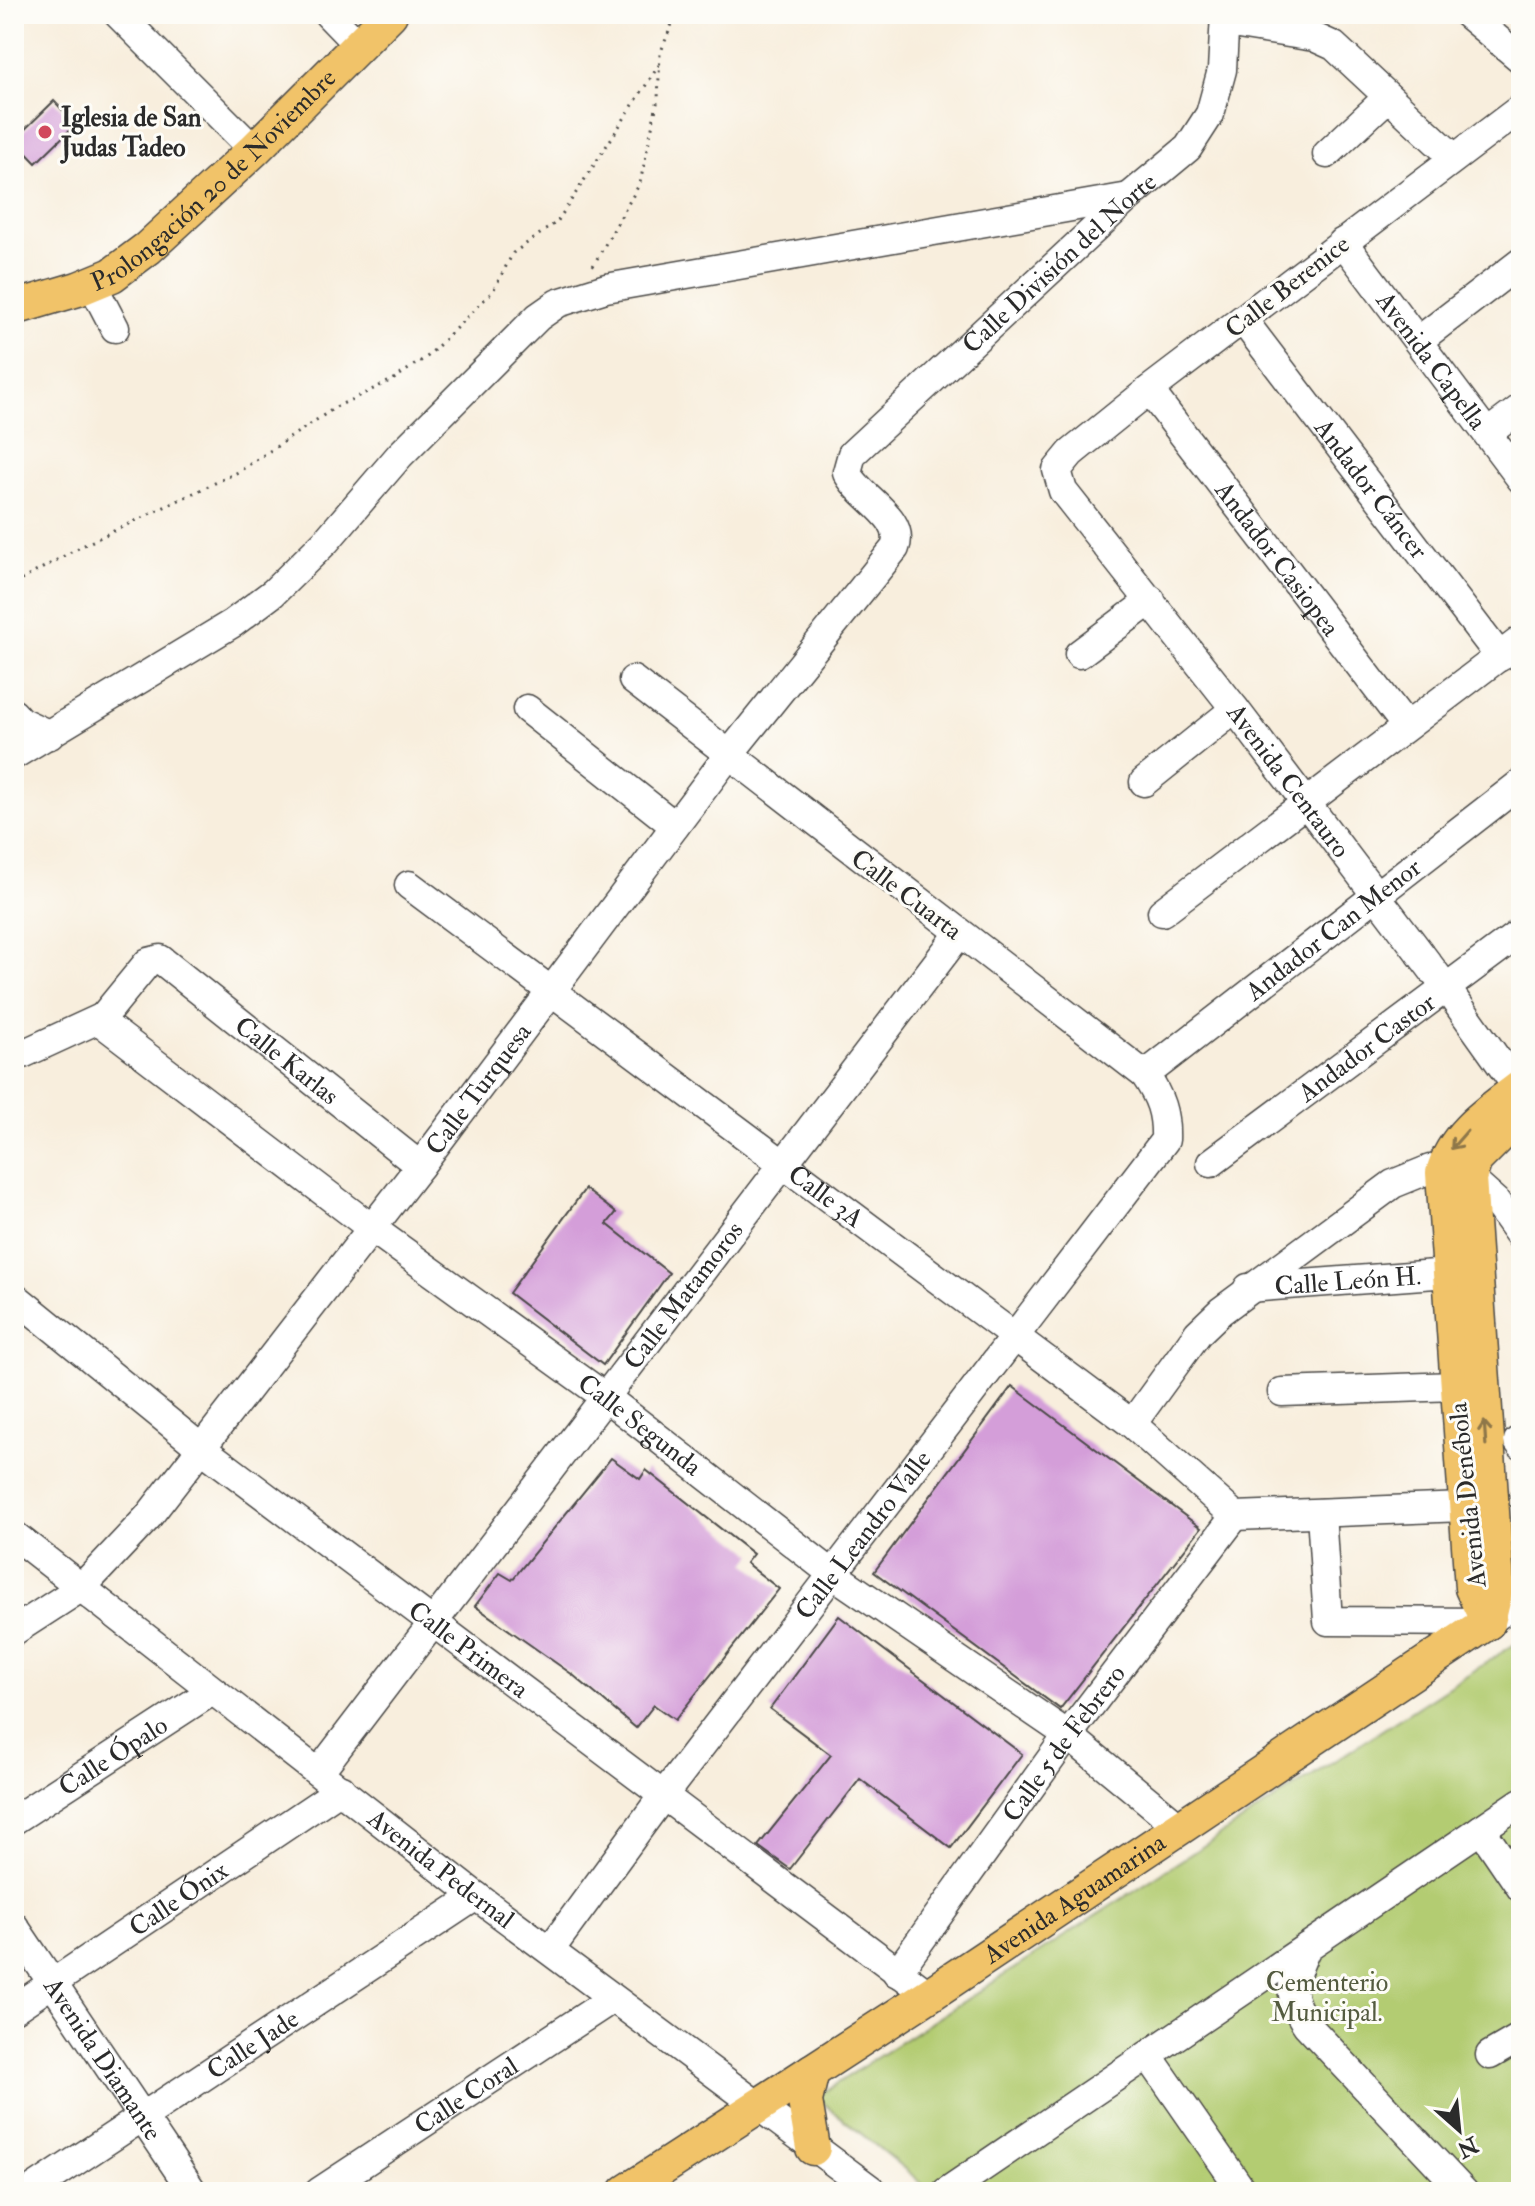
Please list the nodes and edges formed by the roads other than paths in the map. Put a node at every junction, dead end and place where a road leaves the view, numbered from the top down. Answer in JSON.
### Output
{"nodes":[{"id":1,"x":118,"y":14,"type":"edge"},
{"id":2,"x":328,"y":14,"type":"edge"},
{"id":3,"x":390,"y":14,"type":"edge"},
{"id":4,"x":1467,"y":14,"type":"edge"},
{"id":5,"x":1226,"y":18,"type":"edge"},
{"id":6,"x":360,"y":47,"type":"junction"},
{"id":7,"x":1521,"y":59,"type":"edge"},
{"id":8,"x":1388,"y":97,"type":"junction"},
{"id":9,"x":1521,"y":108,"type":"edge"},
{"id":10,"x":254,"y":150,"type":"junction"},
{"id":11,"x":1327,"y":154,"type":"dead end"},
{"id":12,"x":1454,"y":158,"type":"junction"},
{"id":13,"x":1129,"y":197,"type":"junction"},
{"id":14,"x":1343,"y":242,"type":"junction"},
{"id":15,"x":1521,"y":262,"type":"edge"},
{"id":16,"x":92,"y":284,"type":"junction"},
{"id":17,"x":15,"y":306,"type":"edge"},
{"id":18,"x":1243,"y":320,"type":"junction"},
{"id":19,"x":115,"y":328,"type":"dead end"},
{"id":20,"x":1418,"y":341,"type":"junction"},
{"id":21,"x":1149,"y":390,"type":"junction"},
{"id":22,"x":1521,"y":408,"type":"edge"},
{"id":23,"x":1488,"y":433,"type":"junction"},
{"id":24,"x":1057,"y":470,"type":"joint"},
{"id":25,"x":1521,"y":479,"type":"edge"},
{"id":26,"x":888,"y":518,"type":"joint"},
{"id":27,"x":1151,"y":600,"type":"junction"},
{"id":28,"x":1510,"y":648,"type":"edge"},
{"id":29,"x":1079,"y":654,"type":"dead end"},
{"id":30,"x":633,"y":680,"type":"dead end"},
{"id":31,"x":527,"y":709,"type":"dead end"},
{"id":32,"x":1235,"y":709,"type":"junction"},
{"id":33,"x":14,"y":714,"type":"edge"},
{"id":34,"x":1406,"y":726,"type":"junction"},
{"id":35,"x":50,"y":735,"type":"junction"},
{"id":36,"x":14,"y":755,"type":"edge"},
{"id":37,"x":727,"y":757,"type":"junction"},
{"id":38,"x":1144,"y":782,"type":"dead end"},
{"id":39,"x":1521,"y":783,"type":"edge"},
{"id":40,"x":1305,"y":803,"type":"junction"},
{"id":41,"x":675,"y":826,"type":"junction"},
{"id":42,"x":409,"y":885,"type":"dead end"},
{"id":43,"x":1375,"y":895,"type":"junction"},
{"id":44,"x":1162,"y":912,"type":"dead end"},
{"id":45,"x":1521,"y":932,"type":"edge"},
{"id":46,"x":959,"y":934,"type":"junction"},
{"id":47,"x":550,"y":989,"type":"junction"},
{"id":48,"x":1447,"y":989,"type":"junction"},
{"id":49,"x":103,"y":1017,"type":"junction"},
{"id":50,"x":14,"y":1058,"type":"edge"},
{"id":51,"x":1145,"y":1075,"type":"junction"},
{"id":52,"x":1520,"y":1096,"type":"edge"},
{"id":53,"x":1166,"y":1118,"type":"joint"},
{"id":54,"x":1211,"y":1163,"type":"dead end"},
{"id":55,"x":780,"y":1164,"type":"junction"},
{"id":56,"x":420,"y":1166,"type":"junction"},
{"id":57,"x":1456,"y":1176,"type":"junction"},
{"id":58,"x":370,"y":1227,"type":"junction"},
{"id":59,"x":1521,"y":1237,"type":"edge"},
{"id":60,"x":1449,"y":1273,"type":"junction"},
{"id":61,"x":1248,"y":1288,"type":"junction"},
{"id":62,"x":14,"y":1296,"type":"edge"},
{"id":63,"x":1016,"y":1336,"type":"junction"},
{"id":64,"x":1456,"y":1386,"type":"junction"},
{"id":65,"x":1282,"y":1392,"type":"dead end"},
{"id":66,"x":604,"y":1396,"type":"junction"},
{"id":67,"x":1132,"y":1424,"type":"junction"},
{"id":68,"x":201,"y":1448,"type":"junction"},
{"id":69,"x":1464,"y":1507,"type":"junction"},
{"id":70,"x":1321,"y":1513,"type":"junction"},
{"id":71,"x":1235,"y":1516,"type":"junction"},
{"id":72,"x":14,"y":1535,"type":"edge"},
{"id":73,"x":834,"y":1575,"type":"junction"},
{"id":74,"x":82,"y":1587,"type":"junction"},
{"id":75,"x":1521,"y":1599,"type":"edge"},
{"id":76,"x":433,"y":1621,"type":"junction"},
{"id":77,"x":1488,"y":1622,"type":"junction"},
{"id":78,"x":14,"y":1631,"type":"edge"},
{"id":79,"x":212,"y":1691,"type":"junction"},
{"id":80,"x":1068,"y":1735,"type":"junction"},
{"id":81,"x":330,"y":1780,"type":"junction"},
{"id":82,"x":662,"y":1797,"type":"junction"},
{"id":83,"x":1521,"y":1802,"type":"edge"},
{"id":84,"x":14,"y":1820,"type":"edge"},
{"id":85,"x":1181,"y":1828,"type":"junction"},
{"id":86,"x":1481,"y":1829,"type":"junction"},
{"id":87,"x":1521,"y":1888,"type":"edge"},
{"id":88,"x":476,"y":1896,"type":"junction"},
{"id":89,"x":14,"y":1926,"type":"edge"},
{"id":90,"x":1307,"y":1947,"type":"junction"},
{"id":91,"x":550,"y":1950,"type":"junction"},
{"id":92,"x":897,"y":1973,"type":"junction"},
{"id":93,"x":52,"y":1983,"type":"junction"},
{"id":94,"x":929,"y":1995,"type":"junction"},
{"id":95,"x":612,"y":1999,"type":"junction"},
{"id":96,"x":14,"y":2009,"type":"edge"},
{"id":97,"x":1521,"y":2037,"type":"edge"},
{"id":98,"x":1148,"y":2055,"type":"junction"},
{"id":99,"x":1490,"y":2055,"type":"dead end"},
{"id":100,"x":812,"y":2071,"type":"junction"},
{"id":101,"x":757,"y":2107,"type":"junction"},
{"id":102,"x":142,"y":2116,"type":"junction"},
{"id":103,"x":813,"y":2148,"type":"junction"},
{"id":104,"x":29,"y":2192,"type":"edge"},
{"id":105,"x":193,"y":2192,"type":"edge"},
{"id":106,"x":319,"y":2192,"type":"edge"},
{"id":107,"x":626,"y":2192,"type":"edge"},
{"id":108,"x":874,"y":2192,"type":"edge"},
{"id":109,"x":946,"y":2192,"type":"edge"},
{"id":110,"x":1243,"y":2192,"type":"edge"},
{"id":111,"x":1464,"y":2192,"type":"edge"}],
"edges":[{"from":1,"to":10,"type":"street"},
{"from":2,"to":6,"type":"street"},
{"from":3,"to":6,"type":"main road","name":"Prolongación 20 de Noviembre"},
{"from":4,"to":7,"type":"street"},
{"from":5,"to":8,"type":"street"},
{"from":5,"to":13,"type":"street","name":"Calle División del Norte"},
{"from":6,"to":10,"type":"main road","name":"Prolongación 20 de Noviembre"},
{"from":8,"to":11,"type":"street"},
{"from":8,"to":12,"type":"street"},
{"from":9,"to":12,"type":"street","name":"Calle Berenice"},
{"from":10,"to":16,"type":"main road","name":"Prolongación 20 de Noviembre"},
{"from":12,"to":14,"type":"street","name":"Calle Berenice"},
{"from":13,"to":26,"type":"street","name":"Calle División del Norte"},
{"from":13,"to":35,"type":"street"},
{"from":14,"to":18,"type":"street","name":"Calle Berenice"},
{"from":14,"to":20,"type":"street","name":"Avenida Capella"},
{"from":15,"to":20,"type":"street"},
{"from":16,"to":17,"type":"main road","name":"Prolongación 20 de Noviembre"},
{"from":16,"to":19,"type":"street"},
{"from":18,"to":21,"type":"street","name":"Calle Berenice"},
{"from":18,"to":28,"type":"street","name":"Andador Cáncer"},
{"from":20,"to":23,"type":"street","name":"Avenida Capella"},
{"from":21,"to":24,"type":"street","name":"Calle Berenice"},
{"from":21,"to":34,"type":"street","name":"Andador Casiopea"},
{"from":22,"to":23,"type":"street"},
{"from":23,"to":25,"type":"street","name":"Avenida Capella"},
{"from":24,"to":27,"type":"street","name":"Avenida Centauro"},
{"from":26,"to":37,"type":"street","name":"Calle Turquesa"},
{"from":27,"to":29,"type":"street"},
{"from":27,"to":32,"type":"street","name":"Avenida Centauro"},
{"from":28,"to":34,"type":"street"},
{"from":30,"to":37,"type":"street","name":"Calle Cuarta"},
{"from":31,"to":41,"type":"street"},
{"from":32,"to":38,"type":"street"},
{"from":32,"to":40,"type":"street","name":"Avenida Centauro"},
{"from":33,"to":35,"type":"street"},
{"from":34,"to":40,"type":"street"},
{"from":35,"to":36,"type":"street"},
{"from":37,"to":41,"type":"street","name":"Calle Turquesa"},
{"from":37,"to":46,"type":"street","name":"Calle Cuarta"},
{"from":39,"to":43,"type":"street","name":"Andador Can Menor"},
{"from":40,"to":43,"type":"street","name":"Avenida Centauro"},
{"from":40,"to":44,"type":"street"},
{"from":41,"to":47,"type":"street","name":"Calle Turquesa"},
{"from":42,"to":47,"type":"street","name":"Calle 3A"},
{"from":43,"to":48,"type":"street","name":"Avenida Centauro"},
{"from":43,"to":51,"type":"street","name":"Andador Can Menor"},
{"from":45,"to":48,"type":"street","name":"Andador Castor"},
{"from":46,"to":51,"type":"street","name":"Calle Cuarta"},
{"from":46,"to":55,"type":"street","name":"Calle Matamoros"},
{"from":47,"to":55,"type":"street","name":"Calle 3A"},
{"from":47,"to":56,"type":"street","name":"Calle Turquesa"},
{"from":48,"to":52,"type":"street","name":"Avenida Centauro"},
{"from":48,"to":54,"type":"street","name":"Andador Castor"},
{"from":49,"to":50,"type":"street"},
{"from":49,"to":56,"type":"street","name":"Calle Karlas"},
{"from":49,"to":58,"type":"street","name":"Calle Segunda"},
{"from":51,"to":53,"type":"street","name":"Calle Cuarta"},
{"from":52,"to":57,"type":"main road"},
{"from":53,"to":63,"type":"street","name":"Calle Leandro Valle"},
{"from":55,"to":63,"type":"street","name":"Calle 3A"},
{"from":55,"to":66,"type":"street","name":"Calle Matamoros"},
{"from":56,"to":58,"type":"street","name":"Calle Turquesa"},
{"from":57,"to":59,"type":"street"},
{"from":57,"to":60,"type":"main road","name":"Avenida Denébola"},
{"from":57,"to":61,"type":"street"},
{"from":77,"to":57,"type":"main road","name":"Avenida Denébola","one_way":true},
{"from":58,"to":66,"type":"street","name":"Calle Segunda"},
{"from":58,"to":68,"type":"street","name":"Calle Turquesa"},
{"from":60,"to":61,"type":"street","name":"Calle León H."},
{"from":60,"to":64,"type":"main road","name":"Avenida Denébola"},
{"from":61,"to":67,"type":"street"},
{"from":62,"to":68,"type":"street","name":"Calle Primera"},
{"from":63,"to":67,"type":"street","name":"Calle 3A"},
{"from":63,"to":73,"type":"street","name":"Calle Leandro Valle"},
{"from":64,"to":65,"type":"street"},
{"from":64,"to":69,"type":"main road","name":"Avenida Denébola"},
{"from":66,"to":73,"type":"street","name":"Calle Segunda"},
{"from":66,"to":76,"type":"street","name":"Calle Matamoros"},
{"from":67,"to":71,"type":"street","name":"Calle 3A"},
{"from":68,"to":74,"type":"street","name":"Calle Turquesa"},
{"from":68,"to":76,"type":"street","name":"Calle Primera"},
{"from":69,"to":70,"type":"street"},
{"from":69,"to":77,"type":"main road","name":"Avenida Denébola"},
{"from":70,"to":71,"type":"street"},
{"from":70,"to":77,"type":"street"},
{"from":71,"to":80,"type":"street","name":"Calle 5 de Febrero"},
{"from":72,"to":74,"type":"street","name":"Avenida Pedernal"},
{"from":73,"to":80,"type":"street","name":"Calle Segunda"},
{"from":73,"to":82,"type":"street","name":"Calle Leandro Valle"},
{"from":74,"to":78,"type":"street","name":"Calle Turquesa"},
{"from":74,"to":79,"type":"street","name":"Avenida Pedernal"},
{"from":75,"to":77,"type":"street","name":"Avenida Aguamarina"},
{"from":76,"to":81,"type":"street","name":"Calle Matamoros"},
{"from":76,"to":82,"type":"street","name":"Calle Primera"},
{"from":77,"to":85,"type":"main road","name":"Avenida Aguamarina"},
{"from":79,"to":81,"type":"street","name":"Avenida Pedernal"},
{"from":79,"to":84,"type":"street","name":"Calle Ópalo"},
{"from":80,"to":85,"type":"street","name":"Calle Segunda"},
{"from":80,"to":92,"type":"street","name":"Calle 5 de Febrero"},
{"from":81,"to":88,"type":"street","name":"Avenida Pedernal"},
{"from":81,"to":93,"type":"street","name":"Calle Ónix"},
{"from":82,"to":91,"type":"street","name":"Calle Leandro Valle"},
{"from":82,"to":92,"type":"street","name":"Calle Primera"},
{"from":83,"to":86,"type":"street"},
{"from":85,"to":94,"type":"main road","name":"Avenida Aguamarina"},
{"from":86,"to":87,"type":"street"},
{"from":86,"to":90,"type":"street"},
{"from":88,"to":91,"type":"street","name":"Avenida Pedernal"},
{"from":88,"to":102,"type":"street","name":"Calle Jade"},
{"from":89,"to":93,"type":"street","name":"Avenida Diamante"},
{"from":90,"to":98,"type":"street"},
{"from":90,"to":111,"type":"street"},
{"from":91,"to":95,"type":"street","name":"Avenida Pedernal"},
{"from":92,"to":94,"type":"street","name":"Calle Primera"},
{"from":93,"to":96,"type":"street","name":"Calle Ónix"},
{"from":93,"to":102,"type":"street","name":"Avenida Diamante"},
{"from":94,"to":100,"type":"main road","name":"Avenida Aguamarina"},
{"from":95,"to":101,"type":"street","name":"Avenida Pedernal"},
{"from":95,"to":106,"type":"street","name":"Calle Coral"},
{"from":97,"to":99,"type":"street"},
{"from":98,"to":109,"type":"street"},
{"from":98,"to":110,"type":"street"},
{"from":100,"to":101,"type":"main road","name":"Avenida Aguamarina"},
{"from":100,"to":103,"type":"main road"},
{"from":101,"to":103,"type":"street","name":"Avenida Pedernal"},
{"from":101,"to":107,"type":"main road","name":"Avenida Aguamarina"},
{"from":102,"to":104,"type":"street","name":"Calle Jade"},
{"from":102,"to":105,"type":"street","name":"Avenida Diamante"},
{"from":103,"to":108,"type":"street","name":"Avenida Pedernal"}]}
